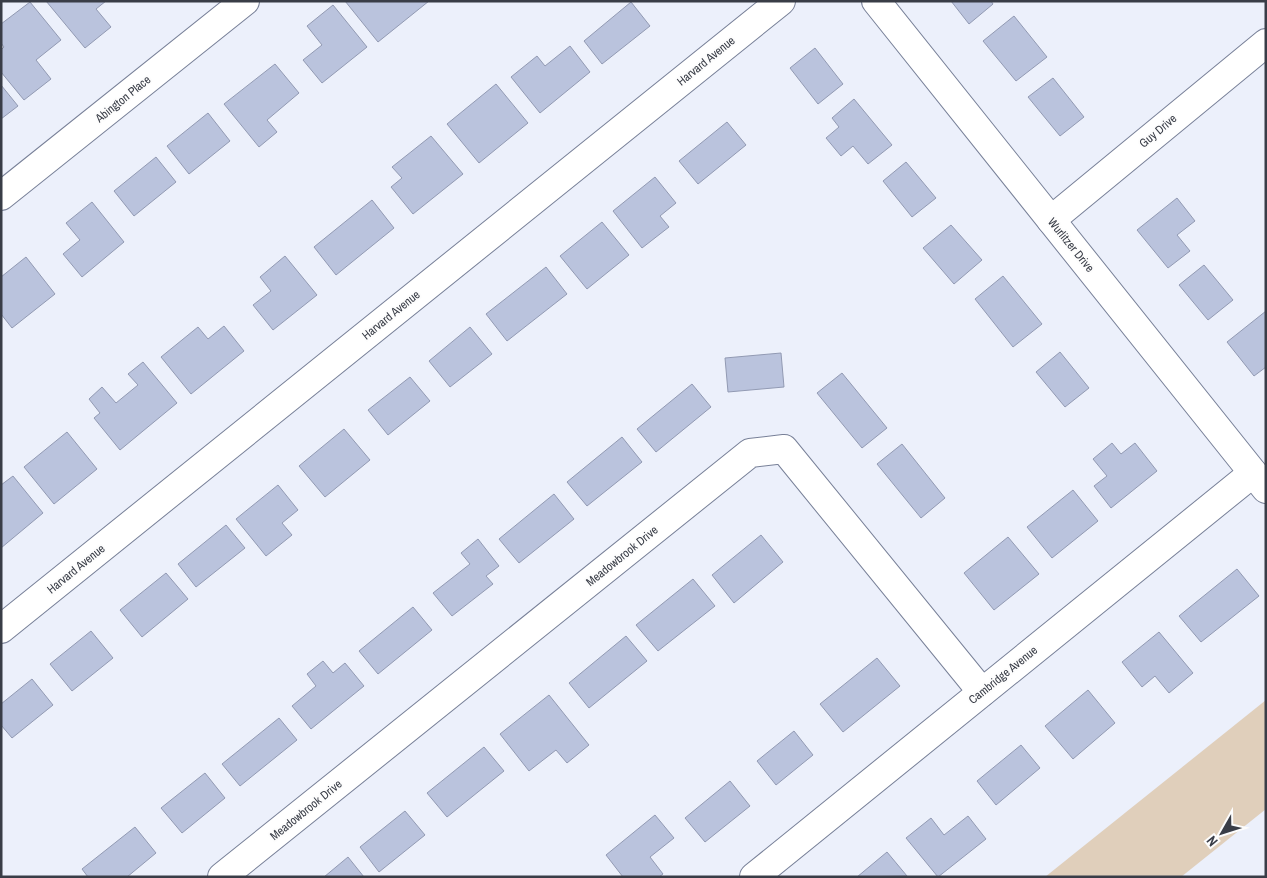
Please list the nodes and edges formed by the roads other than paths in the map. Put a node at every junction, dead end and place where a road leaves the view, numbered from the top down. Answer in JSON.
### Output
{"nodes":[{"id":1,"x":245,"y":1,"type":"edge"},
{"id":2,"x":780,"y":1,"type":"edge"},
{"id":3,"x":876,"y":1,"type":"edge"},
{"id":4,"x":1266,"y":43,"type":"edge"},
{"id":5,"x":1,"y":196,"type":"edge"},
{"id":6,"x":1051,"y":220,"type":"junction"},
{"id":7,"x":1260,"y":481,"type":"edge"},
{"id":8,"x":1,"y":629,"type":"edge"},
{"id":9,"x":982,"y":692,"type":"junction"},
{"id":10,"x":222,"y":877,"type":"edge"},
{"id":11,"x":754,"y":877,"type":"edge"}],
"edges":[{"from":1,"to":5,"type":"street","name":"Abington Place"},
{"from":2,"to":8,"type":"street","name":"Harvard Avenue"},
{"from":3,"to":6,"type":"street","name":"Wurlitzer Drive"},
{"from":4,"to":6,"type":"street","name":"Guy Drive"},
{"from":6,"to":7,"type":"street","name":"Wurlitzer Drive"},
{"from":7,"to":9,"type":"street","name":"Cambridge Avenue"},
{"from":9,"to":10,"type":"street","name":"Meadowbrook Drive"},
{"from":9,"to":11,"type":"street","name":"Cambridge Avenue"}]}
